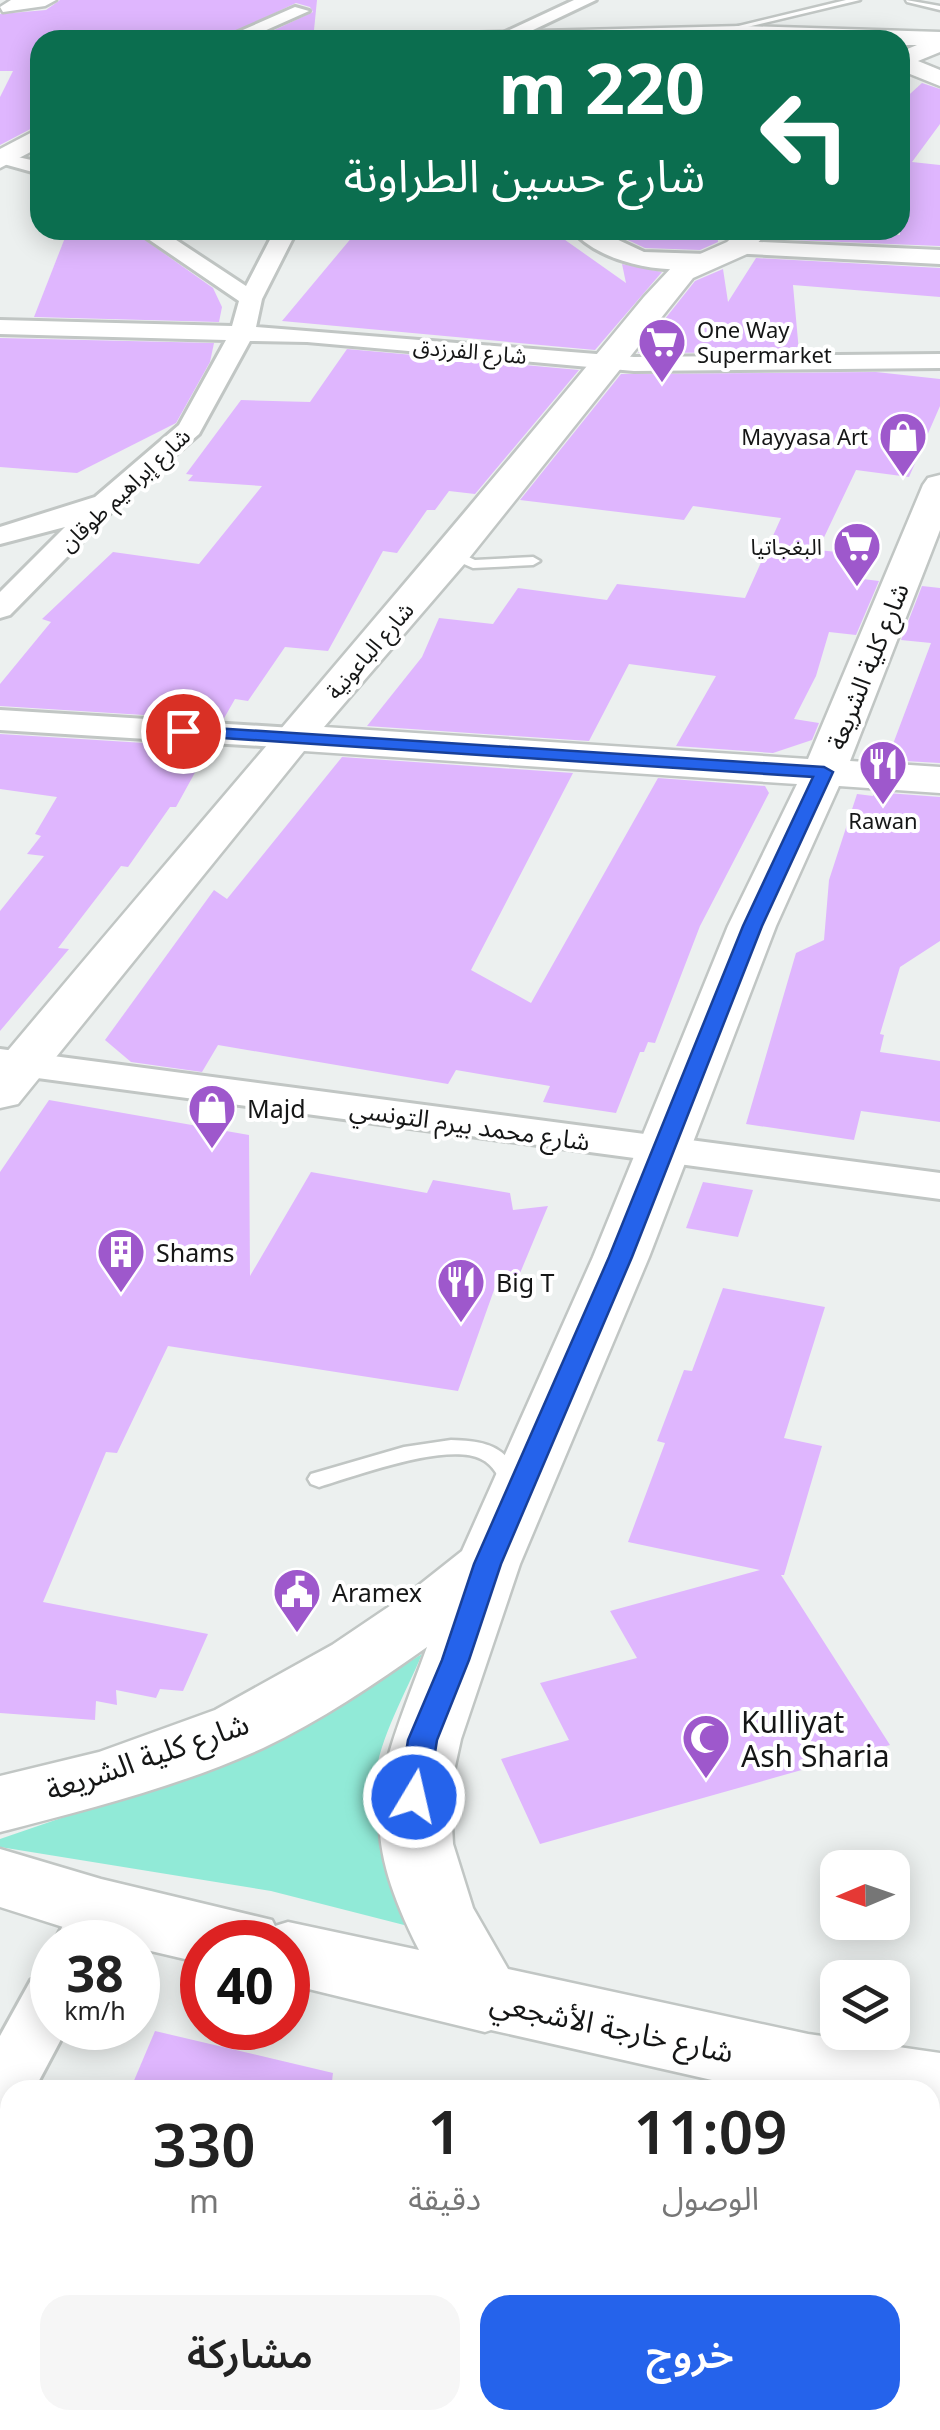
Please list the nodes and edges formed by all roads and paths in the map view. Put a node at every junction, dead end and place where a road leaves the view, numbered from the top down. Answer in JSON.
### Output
{"nodes":[{"id":1,"x":45,"y":0,"type":"edge"},
{"id":2,"x":588,"y":0,"type":"edge"},
{"id":3,"x":856,"y":0,"type":"edge"},
{"id":4,"x":910,"y":0,"type":"edge"},
{"id":5,"x":12,"y":6,"type":"edge"},
{"id":6,"x":940,"y":8,"type":"edge"},
{"id":7,"x":301,"y":11,"type":"dead end"},
{"id":8,"x":254,"y":30,"type":"edge"},
{"id":9,"x":519,"y":30,"type":"edge"},
{"id":10,"x":729,"y":30,"type":"edge"},
{"id":11,"x":910,"y":40,"type":"edge"},
{"id":12,"x":940,"y":42,"type":"edge"},
{"id":13,"x":913,"y":69,"type":"edge"},
{"id":14,"x":30,"y":142,"type":"edge"},
{"id":15,"x":2,"y":159,"type":"edge"},
{"id":16,"x":30,"y":166,"type":"edge"},
{"id":17,"x":161,"y":240,"type":"edge"},
{"id":18,"x":281,"y":240,"type":"edge"},
{"id":19,"x":602,"y":240,"type":"edge"},
{"id":20,"x":733,"y":246,"type":"edge"},
{"id":21,"x":940,"y":257,"type":"edge"},
{"id":22,"x":251,"y":300,"type":"junction"},
{"id":23,"x":0,"y":327,"type":"edge"},
{"id":24,"x":243,"y":331,"type":"junction"},
{"id":25,"x":940,"y":361,"type":"edge"},
{"id":26,"x":605,"y":362,"type":"junction"},
{"id":27,"x":940,"y":485,"type":"edge"},
{"id":28,"x":110,"y":497,"type":"junction"},
{"id":29,"x":0,"y":536,"type":"edge"},
{"id":30,"x":453,"y":554,"type":"junction"},
{"id":31,"x":533,"y":561,"type":"dead end"},
{"id":32,"x":0,"y":609,"type":"edge"},
{"id":33,"x":0,"y":720,"type":"edge"},
{"id":34,"x":293,"y":738,"type":"junction"},
{"id":35,"x":824,"y":772,"type":"junction"},
{"id":36,"x":940,"y":780,"type":"edge"},
{"id":37,"x":8,"y":1073,"type":"edge"},
{"id":38,"x":662,"y":1150,"type":"junction"},
{"id":39,"x":940,"y":1186,"type":"edge"},
{"id":40,"x":319,"y":1478,"type":"dead end"},
{"id":41,"x":518,"y":1495,"type":"junction"},
{"id":42,"x":488,"y":1564,"type":"junction"},
{"id":43,"x":0,"y":1804,"type":"edge"},
{"id":44,"x":0,"y":1878,"type":"edge"},
{"id":45,"x":80,"y":1920,"type":"edge"},
{"id":46,"x":310,"y":1958,"type":"edge"},
{"id":47,"x":486,"y":2000,"type":"junction"},
{"id":48,"x":30,"y":2039,"type":"edge"},
{"id":49,"x":8,"y":2080,"type":"edge"},
{"id":50,"x":891,"y":2080,"type":"edge"}],
"edges":[{"from":1,"to":5,"type":"street"},
{"from":2,"to":9,"type":"street"},
{"from":3,"to":10,"type":"lane"},
{"from":4,"to":6,"type":"lane"},
{"from":7,"to":8,"type":"street"},
{"from":11,"to":12,"type":"street"},
{"from":12,"to":13,"type":"street"},
{"from":14,"to":15,"type":"street"},
{"from":15,"to":16,"type":"street"},
{"from":17,"to":22,"type":"street"},
{"from":18,"to":22,"type":"street","name":"شارع إبراهيم طوقان"},
{"from":19,"to":20,"type":"street"},
{"from":20,"to":21,"type":"street"},
{"from":20,"to":26,"type":"street","name":"شارع الباعونية"},
{"from":22,"to":24,"type":"street","name":"شارع إبراهيم طوقان"},
{"from":23,"to":24,"type":"street","name":"شارع الفرزدق"},
{"from":24,"to":26,"type":"street","name":"شارع الفرزدق"},
{"from":24,"to":28,"type":"street","name":"شارع إبراهيم طوقان"},
{"from":25,"to":26,"type":"street","name":"شارع الفرزدق"},
{"from":26,"to":30,"type":"street","name":"شارع الباعونية"},
{"from":27,"to":35,"type":"street","name":"شارع كلية الشريعة"},
{"from":28,"to":29,"type":"street"},
{"from":28,"to":32,"type":"street","name":"شارع إبراهيم طوقان"},
{"from":30,"to":31,"type":"lane"},
{"from":30,"to":34,"type":"street","name":"شارع الباعونية"},
{"from":33,"to":34,"type":"street"},
{"from":34,"to":35,"type":"street"},
{"from":34,"to":37,"type":"street","name":"شارع الباعونية"},
{"from":35,"to":36,"type":"street"},
{"from":35,"to":38,"type":"street","name":"شارع كلية الشريعة"},
{"from":37,"to":38,"type":"street","name":"شارع محمد بيرم التونسي"},
{"from":38,"to":39,"type":"street","name":"شارع محمد بيرم التونسي"},
{"from":38,"to":41,"type":"street","name":"شارع كلية الشريعة"},
{"from":40,"to":41,"type":"lane"},
{"from":41,"to":42,"type":"street","name":"شارع كلية الشريعة"},
{"from":42,"to":43,"type":"street","name":"شارع كلية الشريعة"},
{"from":42,"to":47,"type":"street","name":"شارع كلية الشريعة"},
{"from":44,"to":45,"type":"street"},
{"from":46,"to":47,"type":"street","name":"شارع خارجة الأشجعي"},
{"from":47,"to":50,"type":"street","name":"شارع خارجة الأشجعي"},
{"from":48,"to":49,"type":"street"}]}
